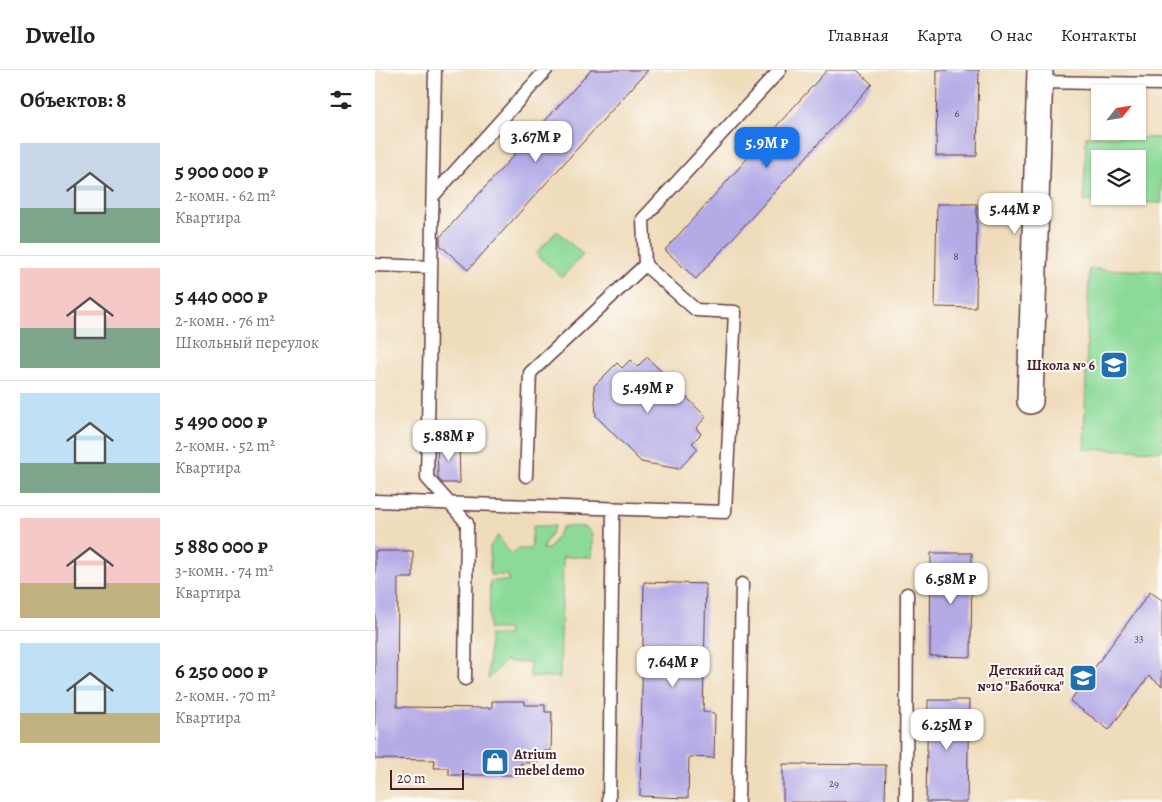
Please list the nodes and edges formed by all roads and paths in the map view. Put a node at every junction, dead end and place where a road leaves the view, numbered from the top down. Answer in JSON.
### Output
{"nodes":[{"id":1,"x":435,"y":70,"type":"edge"},
{"id":2,"x":546,"y":70,"type":"edge"},
{"id":3,"x":780,"y":70,"type":"edge"},
{"id":4,"x":1040,"y":76,"type":"edge"},
{"id":5,"x":1162,"y":84,"type":"edge"},
{"id":6,"x":433,"y":196,"type":"junction"},
{"id":7,"x":375,"y":265,"type":"edge"},
{"id":8,"x":645,"y":265,"type":"junction"},
{"id":9,"x":431,"y":267,"type":"junction"},
{"id":10,"x":1030,"y":401,"type":"dead end"},
{"id":11,"x":525,"y":476,"type":"dead end"},
{"id":12,"x":375,"y":501,"type":"edge"},
{"id":13,"x":451,"y":504,"type":"junction"},
{"id":14,"x":613,"y":509,"type":"junction"},
{"id":15,"x":742,"y":584,"type":"dead end"},
{"id":16,"x":907,"y":594,"type":"dead end"},
{"id":17,"x":465,"y":679,"type":"dead end"},
{"id":18,"x":609,"y":802,"type":"edge"},
{"id":19,"x":737,"y":802,"type":"edge"},
{"id":20,"x":906,"y":802,"type":"edge"}],
"edges":[{"from":1,"to":6,"type":"lane"},
{"from":2,"to":6,"type":"lane"},
{"from":3,"to":8,"type":"lane"},
{"from":4,"to":5,"type":"lane"},
{"from":4,"to":10,"type":"street"},
{"from":6,"to":9,"type":"lane"},
{"from":7,"to":9,"type":"lane"},
{"from":8,"to":11,"type":"lane"},
{"from":8,"to":14,"type":"lane"},
{"from":9,"to":13,"type":"lane"},
{"from":12,"to":13,"type":"lane"},
{"from":13,"to":14,"type":"lane"},
{"from":13,"to":17,"type":"lane"},
{"from":14,"to":18,"type":"lane"},
{"from":15,"to":19,"type":"lane"},
{"from":16,"to":20,"type":"lane"}]}
